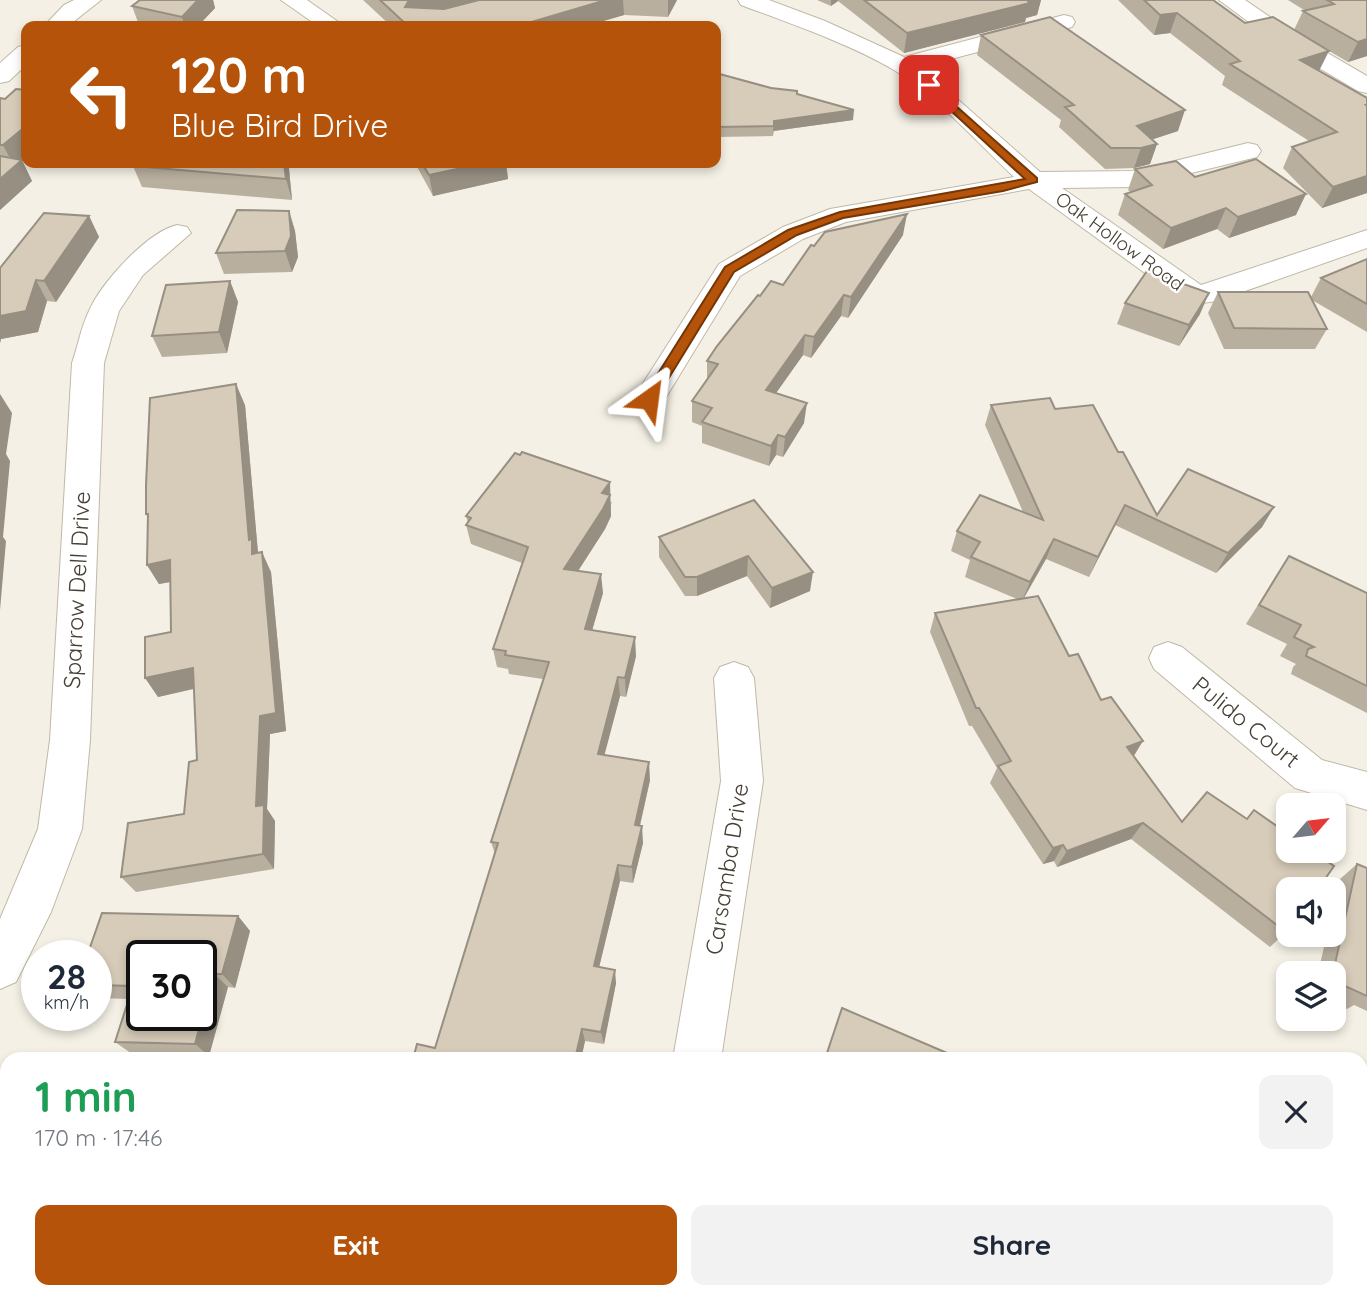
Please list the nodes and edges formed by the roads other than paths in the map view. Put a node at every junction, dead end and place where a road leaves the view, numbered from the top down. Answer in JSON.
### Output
{"nodes":[{"id":1,"x":90,"y":0,"type":"edge"},
{"id":2,"x":292,"y":0,"type":"edge"},
{"id":3,"x":749,"y":0,"type":"edge"},
{"id":4,"x":1230,"y":0,"type":"edge"},
{"id":5,"x":60,"y":21,"type":"edge"},
{"id":6,"x":325,"y":21,"type":"edge"},
{"id":7,"x":1064,"y":22,"type":"dead end"},
{"id":8,"x":21,"y":57,"type":"edge"},
{"id":9,"x":902,"y":65,"type":"junction"},
{"id":10,"x":0,"y":76,"type":"edge"},
{"id":11,"x":1367,"y":86,"type":"edge"},
{"id":12,"x":1248,"y":151,"type":"dead end"},
{"id":13,"x":1033,"y":180,"type":"junction"},
{"id":14,"x":177,"y":233,"type":"dead end"},
{"id":15,"x":1367,"y":238,"type":"edge"},
{"id":16,"x":649,"y":399,"type":"dead end"},
{"id":17,"x":1168,"y":659,"type":"dead end"},
{"id":18,"x":734,"y":678,"type":"dead end"},
{"id":19,"x":1367,"y":791,"type":"edge"},
{"id":20,"x":0,"y":966,"type":"edge"},
{"id":21,"x":698,"y":1052,"type":"edge"}],
"edges":[{"from":1,"to":5,"type":"street"},
{"from":2,"to":6,"type":"street"},
{"from":3,"to":9,"type":"street"},
{"from":4,"to":11,"type":"street"},
{"from":7,"to":9,"type":"street"},
{"from":8,"to":10,"type":"street"},
{"from":9,"to":13,"type":"street"},
{"from":12,"to":13,"type":"street"},
{"from":13,"to":15,"type":"street","name":"Oak Hollow Road"},
{"from":13,"to":16,"type":"street"},
{"from":14,"to":20,"type":"street","name":"Sparrow Dell Drive"},
{"from":17,"to":19,"type":"street","name":"Pulido Court"},
{"from":18,"to":21,"type":"street","name":"Carsamba Drive"}]}
